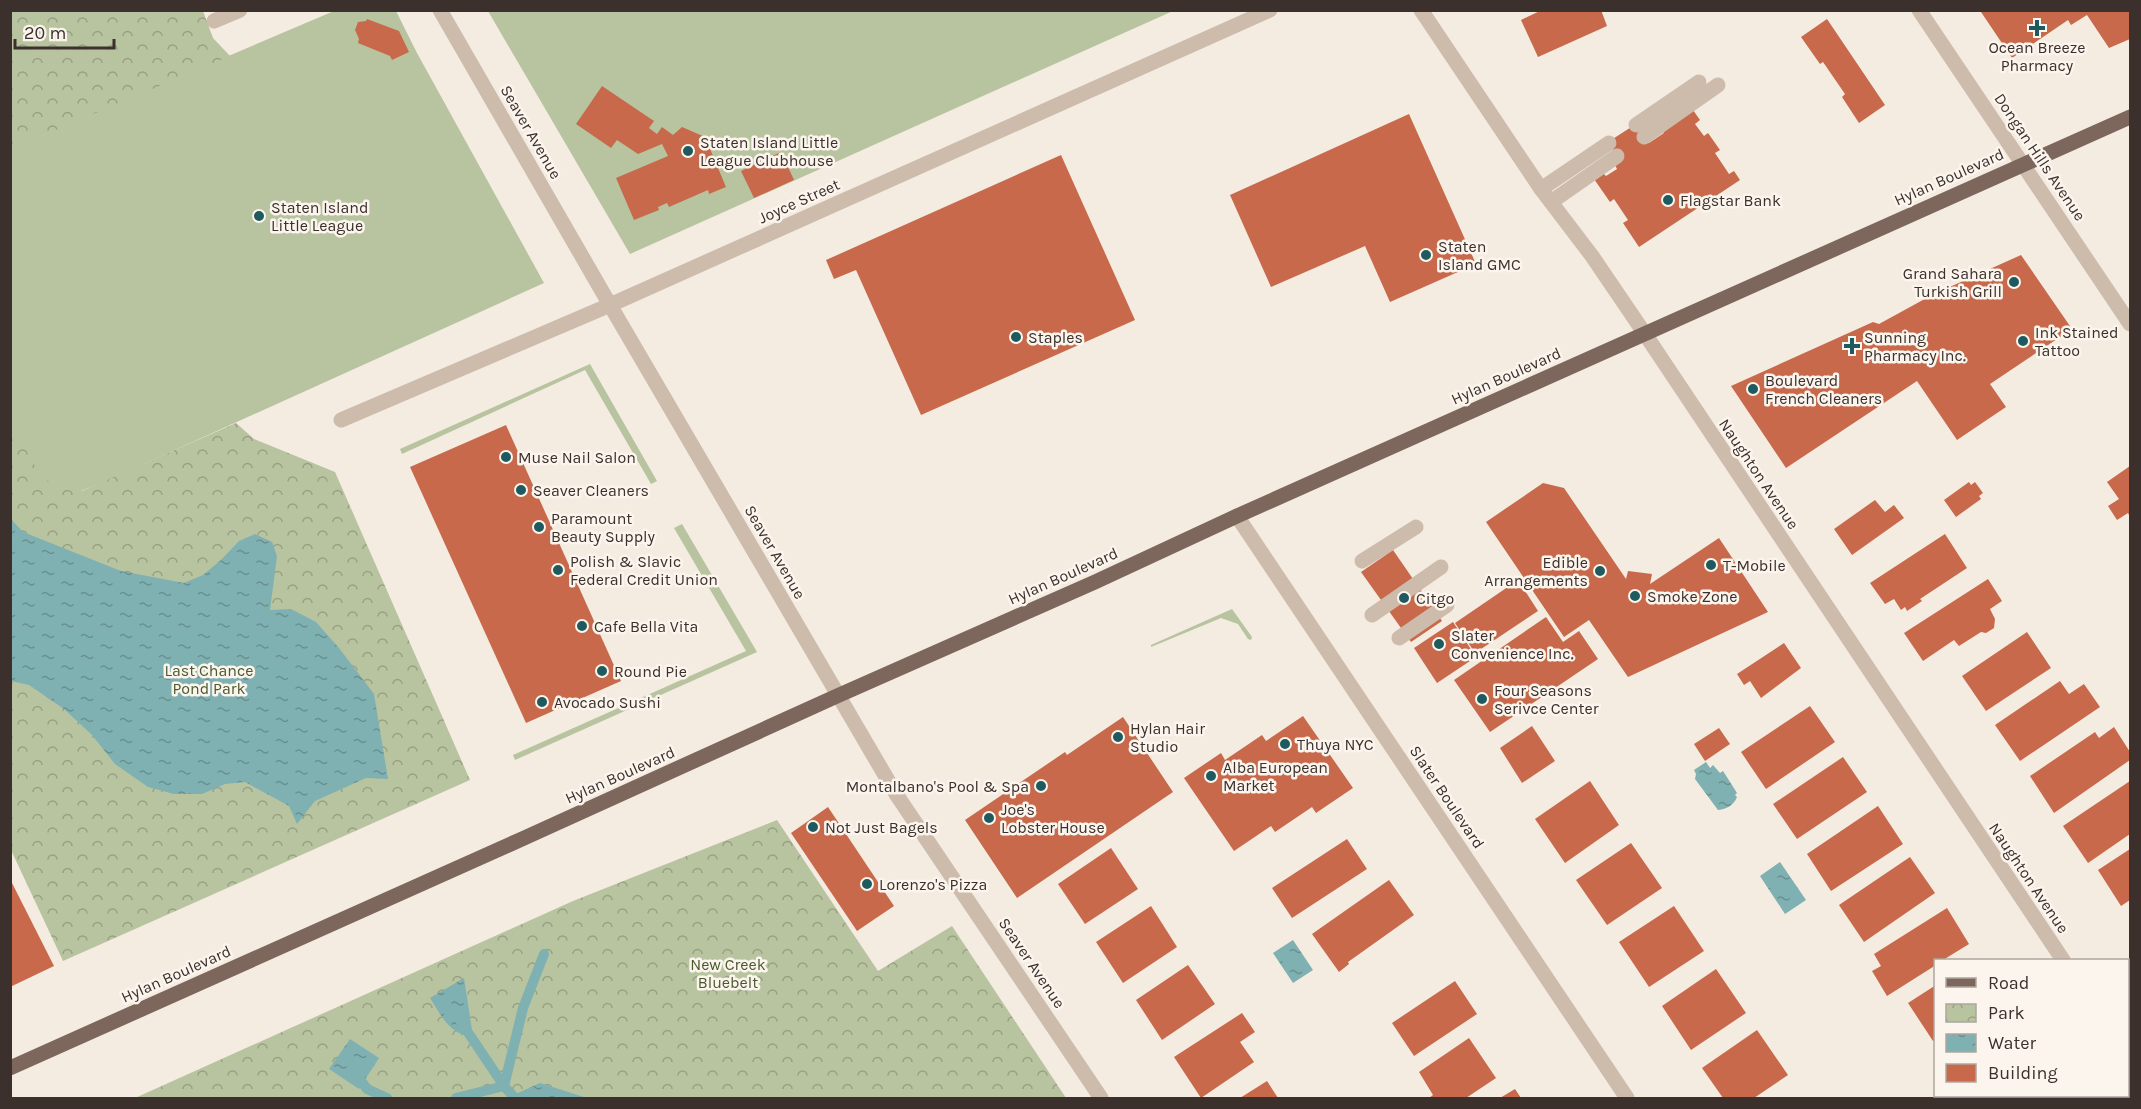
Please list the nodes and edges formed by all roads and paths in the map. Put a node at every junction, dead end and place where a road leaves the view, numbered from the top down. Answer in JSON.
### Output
{"nodes":[{"id":1,"x":240,"y":10,"type":"edge"},
{"id":2,"x":440,"y":10,"type":"edge"},
{"id":3,"x":1270,"y":10,"type":"edge"},
{"id":4,"x":1421,"y":10,"type":"edge"},
{"id":5,"x":1919,"y":10,"type":"edge"},
{"id":6,"x":214,"y":21,"type":"dead end"},
{"id":7,"x":1699,"y":82,"type":"dead end"},
{"id":8,"x":1718,"y":85,"type":"dead end"},
{"id":9,"x":2130,"y":117,"type":"edge"},
{"id":10,"x":2023,"y":163,"type":"junction"},
{"id":11,"x":1541,"y":189,"type":"junction"},
{"id":12,"x":1551,"y":202,"type":"junction"},
{"id":13,"x":610,"y":305,"type":"junction"},
{"id":14,"x":2130,"y":324,"type":"edge"},
{"id":15,"x":1645,"y":334,"type":"junction"},
{"id":16,"x":341,"y":420,"type":"dead end"},
{"id":17,"x":1237,"y":516,"type":"junction"},
{"id":18,"x":1416,"y":527,"type":"dead end"},
{"id":19,"x":1362,"y":561,"type":"dead end"},
{"id":20,"x":1441,"y":567,"type":"dead end"},
{"id":21,"x":1447,"y":605,"type":"dead end"},
{"id":22,"x":1372,"y":615,"type":"dead end"},
{"id":23,"x":1399,"y":638,"type":"dead end"},
{"id":24,"x":837,"y":696,"type":"junction"},
{"id":25,"x":2062,"y":959,"type":"edge"},
{"id":26,"x":10,"y":1068,"type":"edge"},
{"id":27,"x":1101,"y":1098,"type":"edge"},
{"id":28,"x":1627,"y":1098,"type":"edge"}],
"edges":[{"from":1,"to":6,"type":"street"},
{"from":2,"to":13,"type":"street","name":"Seaver Avenue"},
{"from":3,"to":13,"type":"street","name":"Joyce Street"},
{"from":4,"to":11,"type":"street","name":"Naughton Avenue"},
{"from":5,"to":10,"type":"street","name":"Dongan Hills Avenue"},
{"from":7,"to":8,"type":"street"},
{"from":9,"to":10,"type":"main road","name":"Hylan Boulevard"},
{"from":10,"to":14,"type":"street","name":"Dongan Hills Avenue"},
{"from":10,"to":15,"type":"main road","name":"Hylan Boulevard"},
{"from":11,"to":12,"type":"street","name":"Naughton Avenue"},
{"from":11,"to":12,"type":"street"},
{"from":12,"to":15,"type":"street","name":"Naughton Avenue"},
{"from":13,"to":16,"type":"street","name":"Joyce Street"},
{"from":13,"to":24,"type":"street","name":"Seaver Avenue"},
{"from":15,"to":17,"type":"main road","name":"Hylan Boulevard"},
{"from":15,"to":25,"type":"street","name":"Naughton Avenue"},
{"from":17,"to":24,"type":"main road","name":"Hylan Boulevard"},
{"from":17,"to":28,"type":"street","name":"Slater Boulevard"},
{"from":18,"to":19,"type":"street"},
{"from":20,"to":22,"type":"street"},
{"from":21,"to":23,"type":"street"},
{"from":24,"to":26,"type":"main road","name":"Hylan Boulevard"},
{"from":24,"to":27,"type":"street","name":"Seaver Avenue"}]}
